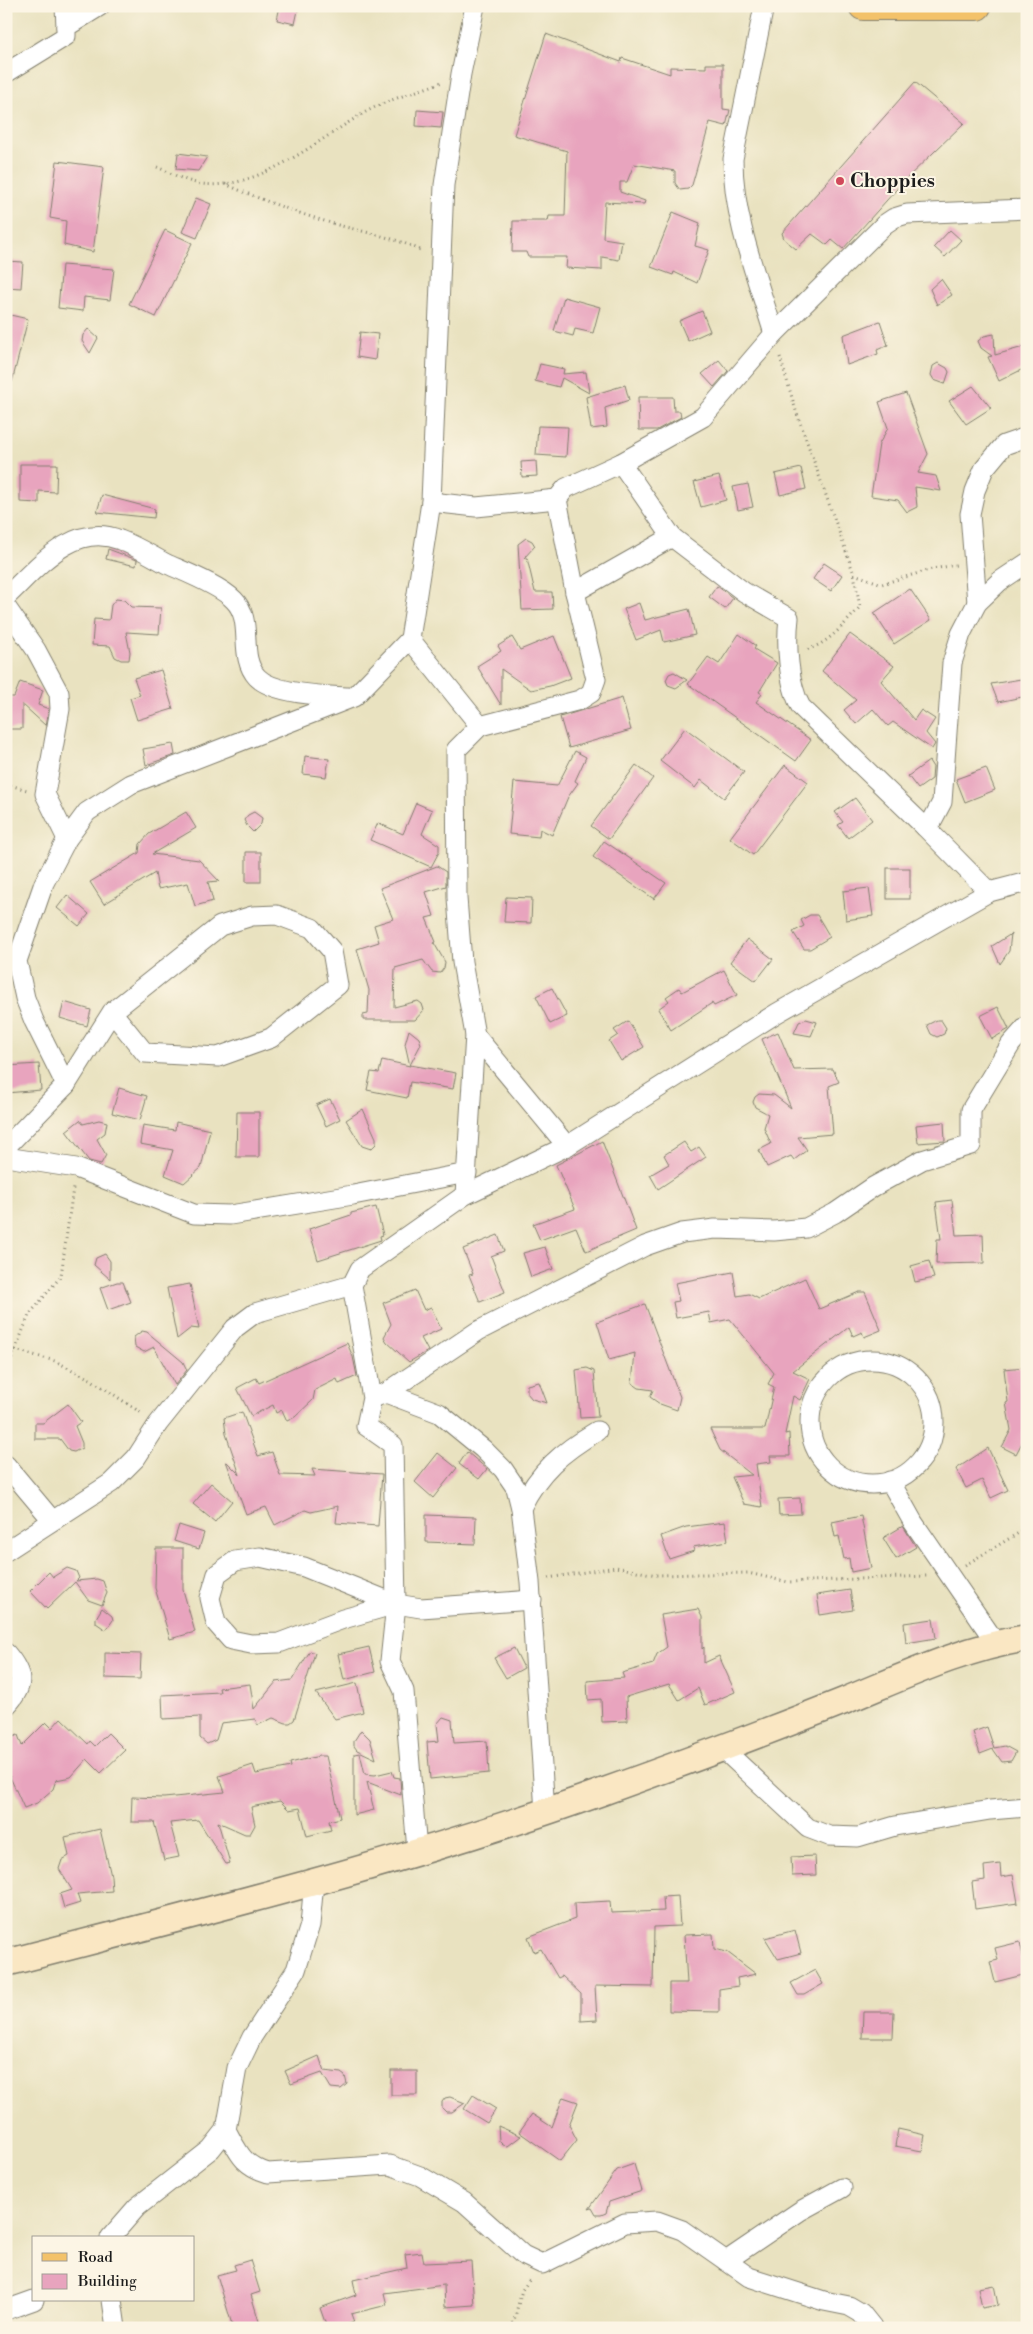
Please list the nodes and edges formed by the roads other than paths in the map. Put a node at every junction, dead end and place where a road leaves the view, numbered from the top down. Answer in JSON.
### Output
{"nodes":[{"id":1,"x":65,"y":6,"type":"edge"},
{"id":2,"x":100,"y":6,"type":"edge"},
{"id":3,"x":475,"y":6,"type":"edge"},
{"id":4,"x":764,"y":6,"type":"edge"},
{"id":5,"x":863,"y":6,"type":"edge"},
{"id":6,"x":977,"y":6,"type":"edge"},
{"id":7,"x":66,"y":26,"type":"junction"},
{"id":8,"x":6,"y":73,"type":"edge"},
{"id":9,"x":1027,"y":209,"type":"edge"},
{"id":10,"x":774,"y":334,"type":"junction"},
{"id":11,"x":1027,"y":437,"type":"edge"},
{"id":12,"x":621,"y":463,"type":"junction"},
{"id":13,"x":557,"y":499,"type":"junction"},
{"id":14,"x":431,"y":502,"type":"junction"},
{"id":15,"x":672,"y":537,"type":"junction"},
{"id":16,"x":1027,"y":563,"type":"edge"},
{"id":17,"x":575,"y":592,"type":"junction"},
{"id":18,"x":6,"y":597,"type":"edge"},
{"id":19,"x":977,"y":603,"type":"junction"},
{"id":20,"x":6,"y":607,"type":"edge"},
{"id":21,"x":410,"y":639,"type":"junction"},
{"id":22,"x":354,"y":698,"type":"junction"},
{"id":23,"x":480,"y":726,"type":"junction"},
{"id":24,"x":925,"y":827,"type":"junction"},
{"id":25,"x":67,"y":839,"type":"junction"},
{"id":26,"x":1027,"y":882,"type":"edge"},
{"id":27,"x":989,"y":892,"type":"junction"},
{"id":28,"x":112,"y":1012,"type":"junction"},
{"id":29,"x":1027,"y":1026,"type":"edge"},
{"id":30,"x":475,"y":1035,"type":"junction"},
{"id":31,"x":66,"y":1085,"type":"junction"},
{"id":32,"x":567,"y":1146,"type":"junction"},
{"id":33,"x":6,"y":1147,"type":"edge"},
{"id":34,"x":6,"y":1157,"type":"edge"},
{"id":35,"x":467,"y":1173,"type":"junction"},
{"id":36,"x":465,"y":1195,"type":"junction"},
{"id":37,"x":352,"y":1285,"type":"junction"},
{"id":38,"x":379,"y":1396,"type":"junction"},
{"id":39,"x":597,"y":1431,"type":"dead end"},
{"id":40,"x":6,"y":1465,"type":"edge"},
{"id":41,"x":890,"y":1482,"type":"junction"},
{"id":42,"x":521,"y":1508,"type":"junction"},
{"id":43,"x":52,"y":1520,"type":"junction"},
{"id":44,"x":6,"y":1551,"type":"edge"},
{"id":45,"x":531,"y":1591,"type":"junction"},
{"id":46,"x":396,"y":1604,"type":"junction"},
{"id":47,"x":1027,"y":1638,"type":"edge"},
{"id":48,"x":996,"y":1642,"type":"junction"},
{"id":49,"x":6,"y":1653,"type":"edge"},
{"id":50,"x":6,"y":1706,"type":"edge"},
{"id":51,"x":723,"y":1749,"type":"junction"},
{"id":52,"x":1027,"y":1807,"type":"edge"},
{"id":53,"x":545,"y":1812,"type":"junction"},
{"id":54,"x":417,"y":1851,"type":"junction"},
{"id":55,"x":314,"y":1882,"type":"junction"},
{"id":56,"x":6,"y":1963,"type":"edge"},
{"id":57,"x":226,"y":2130,"type":"junction"},
{"id":58,"x":842,"y":2188,"type":"dead end"},
{"id":59,"x":113,"y":2236,"type":"edge"},
{"id":60,"x":726,"y":2261,"type":"junction"},
{"id":61,"x":29,"y":2302,"type":"edge"},
{"id":62,"x":112,"y":2302,"type":"edge"},
{"id":63,"x":6,"y":2310,"type":"edge"},
{"id":64,"x":6,"y":2320,"type":"edge"},
{"id":65,"x":871,"y":2327,"type":"edge"},
{"id":66,"x":116,"y":2328,"type":"edge"}],
"edges":[{"from":1,"to":7,"type":"street"},
{"from":2,"to":7,"type":"street"},
{"from":3,"to":14,"type":"street"},
{"from":4,"to":10,"type":"street"},
{"from":5,"to":6,"type":"main road"},
{"from":7,"to":8,"type":"street"},
{"from":9,"to":10,"type":"street"},
{"from":10,"to":12,"type":"street"},
{"from":11,"to":19,"type":"street"},
{"from":12,"to":13,"type":"street"},
{"from":12,"to":15,"type":"street"},
{"from":13,"to":14,"type":"street"},
{"from":13,"to":17,"type":"street"},
{"from":14,"to":21,"type":"street"},
{"from":15,"to":17,"type":"street"},
{"from":15,"to":24,"type":"street"},
{"from":16,"to":19,"type":"street"},
{"from":17,"to":23,"type":"street"},
{"from":18,"to":22,"type":"street"},
{"from":19,"to":24,"type":"street"},
{"from":20,"to":25,"type":"street"},
{"from":21,"to":22,"type":"street"},
{"from":21,"to":23,"type":"street"},
{"from":22,"to":25,"type":"street"},
{"from":23,"to":30,"type":"street"},
{"from":24,"to":27,"type":"street"},
{"from":25,"to":31,"type":"street"},
{"from":26,"to":27,"type":"street"},
{"from":27,"to":32,"type":"street"},
{"from":28,"to":28,"type":"street"},
{"from":28,"to":31,"type":"street"},
{"from":29,"to":38,"type":"street"},
{"from":30,"to":32,"type":"street"},
{"from":30,"to":35,"type":"street"},
{"from":31,"to":33,"type":"street"},
{"from":32,"to":36,"type":"street"},
{"from":34,"to":35,"type":"street"},
{"from":35,"to":36,"type":"street"},
{"from":36,"to":37,"type":"street"},
{"from":37,"to":38,"type":"street"},
{"from":37,"to":43,"type":"street"},
{"from":38,"to":42,"type":"street"},
{"from":38,"to":46,"type":"street"},
{"from":39,"to":42,"type":"street"},
{"from":40,"to":43,"type":"street"},
{"from":41,"to":41,"type":"street"},
{"from":41,"to":48,"type":"street"},
{"from":42,"to":45,"type":"street"},
{"from":43,"to":44,"type":"street"},
{"from":45,"to":46,"type":"street"},
{"from":45,"to":53,"type":"street"},
{"from":46,"to":46,"type":"street"},
{"from":46,"to":54,"type":"street"},
{"from":47,"to":48,"type":"street"},
{"from":48,"to":51,"type":"street"},
{"from":49,"to":50,"type":"street"},
{"from":51,"to":52,"type":"street"},
{"from":51,"to":53,"type":"street"},
{"from":53,"to":54,"type":"street"},
{"from":54,"to":55,"type":"street"},
{"from":55,"to":56,"type":"street"},
{"from":55,"to":57,"type":"street"},
{"from":57,"to":59,"type":"street"},
{"from":57,"to":60,"type":"street"},
{"from":58,"to":60,"type":"street"},
{"from":60,"to":65,"type":"street"},
{"from":61,"to":63,"type":"street"},
{"from":61,"to":64,"type":"street"},
{"from":62,"to":66,"type":"street"}]}
